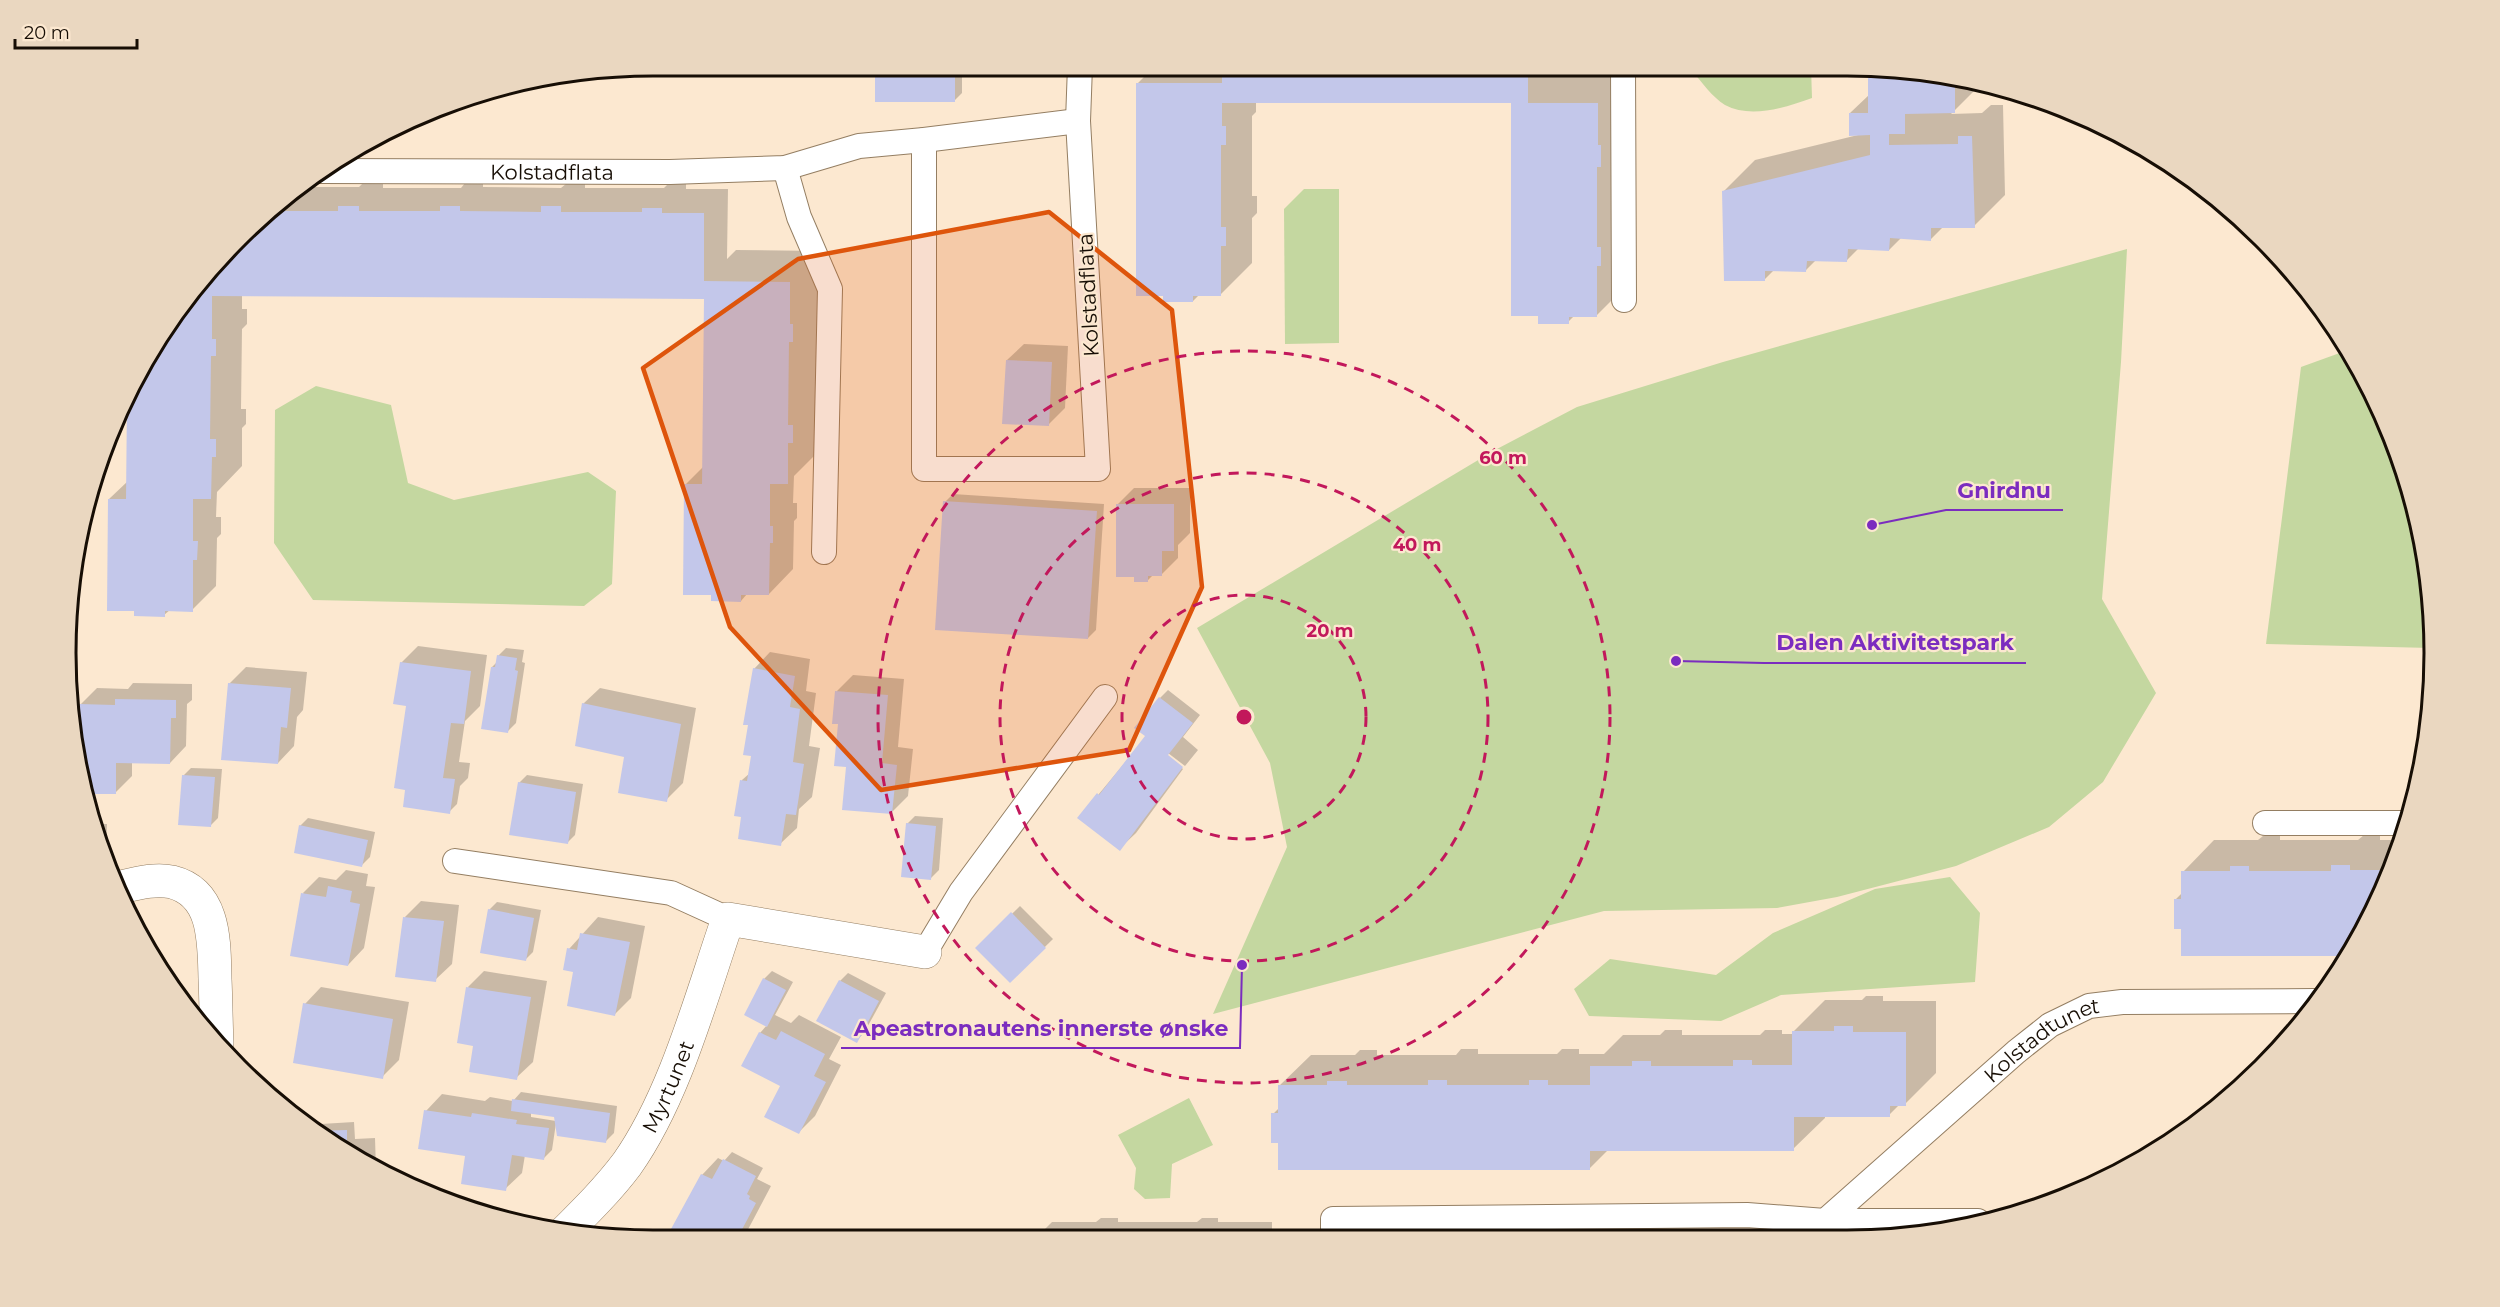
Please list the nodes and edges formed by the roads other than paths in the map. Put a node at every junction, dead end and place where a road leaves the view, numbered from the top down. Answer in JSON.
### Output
{"nodes":[{"id":1,"x":1080,"y":76,"type":"edge"},
{"id":2,"x":1623,"y":76,"type":"edge"},
{"id":3,"x":1078,"y":121,"type":"junction"},
{"id":4,"x":924,"y":140,"type":"junction"},
{"id":5,"x":785,"y":168,"type":"junction"},
{"id":6,"x":338,"y":171,"type":"edge"},
{"id":7,"x":1624,"y":300,"type":"dead end"},
{"id":8,"x":824,"y":552,"type":"dead end"},
{"id":9,"x":1105,"y":697,"type":"dead end"},
{"id":10,"x":2265,"y":823,"type":"dead end"},
{"id":11,"x":2398,"y":823,"type":"edge"},
{"id":12,"x":454,"y":861,"type":"dead end"},
{"id":13,"x":126,"y":886,"type":"edge"},
{"id":14,"x":728,"y":919,"type":"junction"},
{"id":15,"x":925,"y":952,"type":"joint"},
{"id":16,"x":2307,"y":1001,"type":"edge"},
{"id":17,"x":217,"y":1030,"type":"edge"},
{"id":18,"x":1825,"y":1221,"type":"junction"},
{"id":19,"x":1948,"y":1221,"type":"edge"},
{"id":20,"x":573,"y":1225,"type":"edge"},
{"id":21,"x":1747,"y":1226,"type":"edge"},
{"id":22,"x":1333,"y":1230,"type":"edge"}],
"edges":[{"from":1,"to":3,"type":"lane","name":"Kolstadflata"},
{"from":2,"to":7,"type":"lane"},
{"from":3,"to":4,"type":"lane","name":"Kolstadflata"},
{"from":3,"to":4,"type":"lane","name":"Kolstadflata"},
{"from":4,"to":5,"type":"lane","name":"Kolstadflata"},
{"from":5,"to":6,"type":"lane","name":"Kolstadflata"},
{"from":5,"to":8,"type":"lane"},
{"from":9,"to":15,"type":"lane"},
{"from":10,"to":11,"type":"lane"},
{"from":12,"to":14,"type":"lane"},
{"from":13,"to":17,"type":"street"},
{"from":14,"to":15,"type":"street"},
{"from":14,"to":20,"type":"street","name":"Myrtunet"},
{"from":16,"to":18,"type":"lane","name":"Kolstadtunet"},
{"from":18,"to":19,"type":"lane"},
{"from":18,"to":21,"type":"lane"},
{"from":21,"to":22,"type":"lane"}]}
